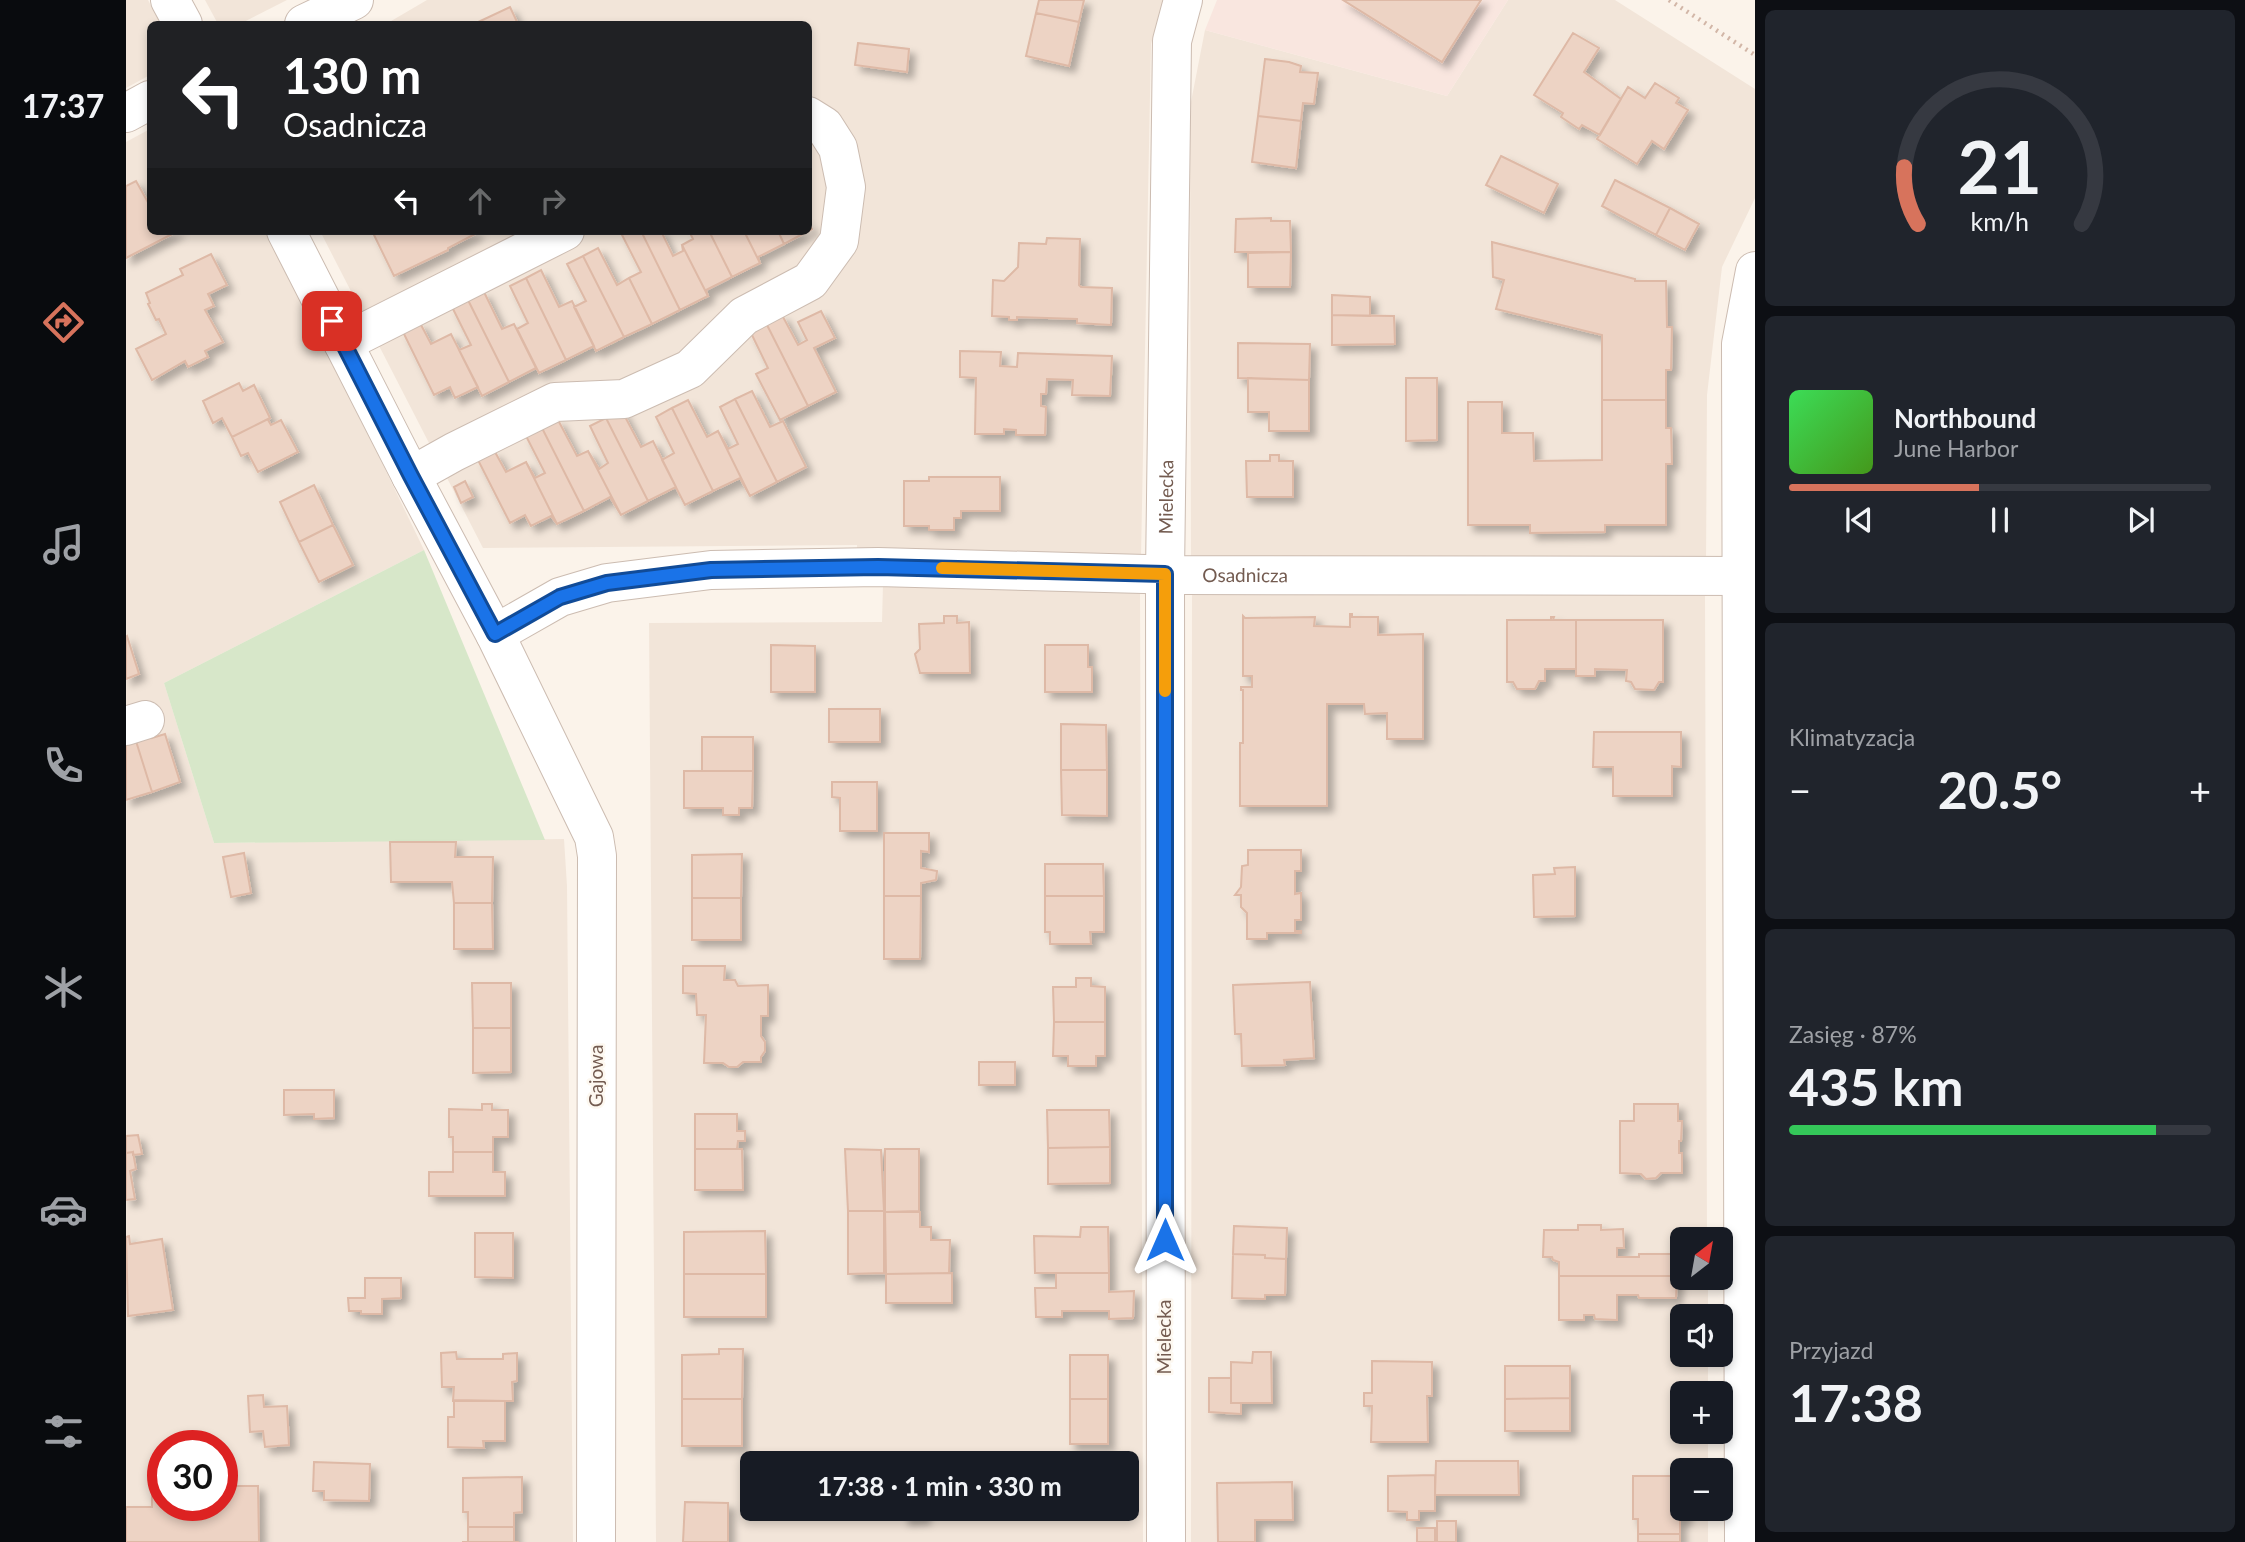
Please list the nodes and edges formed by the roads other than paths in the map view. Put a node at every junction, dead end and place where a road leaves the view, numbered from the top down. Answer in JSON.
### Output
{"nodes":[{"id":1,"x":170,"y":0,"type":"edge"},
{"id":2,"x":354,"y":0,"type":"edge"},
{"id":3,"x":1183,"y":0,"type":"edge"},
{"id":4,"x":181,"y":21,"type":"edge"},
{"id":5,"x":310,"y":21,"type":"edge"},
{"id":6,"x":147,"y":102,"type":"edge"},
{"id":7,"x":126,"y":113,"type":"edge"},
{"id":8,"x":812,"y":118,"type":"edge"},
{"id":9,"x":288,"y":235,"type":"edge"},
{"id":10,"x":557,"y":235,"type":"edge"},
{"id":11,"x":1755,"y":271,"type":"edge"},
{"id":12,"x":343,"y":343,"type":"junction"},
{"id":13,"x":411,"y":476,"type":"junction"},
{"id":14,"x":1165,"y":574,"type":"junction"},
{"id":15,"x":1749,"y":576,"type":"edge"},
{"id":16,"x":495,"y":634,"type":"junction"},
{"id":17,"x":596,"y":1542,"type":"edge"},
{"id":18,"x":1166,"y":1542,"type":"edge"},
{"id":19,"x":1744,"y":1542,"type":"edge"}],
"edges":[{"from":1,"to":4,"type":"street"},
{"from":2,"to":5,"type":"street"},
{"from":3,"to":14,"type":"street","name":"Mielecka"},
{"from":6,"to":7,"type":"street"},
{"from":8,"to":13,"type":"street"},
{"from":9,"to":12,"type":"street","name":"Gajowa"},
{"from":10,"to":12,"type":"street"},
{"from":11,"to":15,"type":"street"},
{"from":12,"to":13,"type":"street","name":"Gajowa"},
{"from":13,"to":16,"type":"street","name":"Gajowa"},
{"from":14,"to":15,"type":"street","name":"Osadnicza"},
{"from":14,"to":16,"type":"street","name":"Osadnicza"},
{"from":14,"to":18,"type":"street","name":"Mielecka"},
{"from":15,"to":19,"type":"street"},
{"from":16,"to":17,"type":"street","name":"Gajowa"}]}
